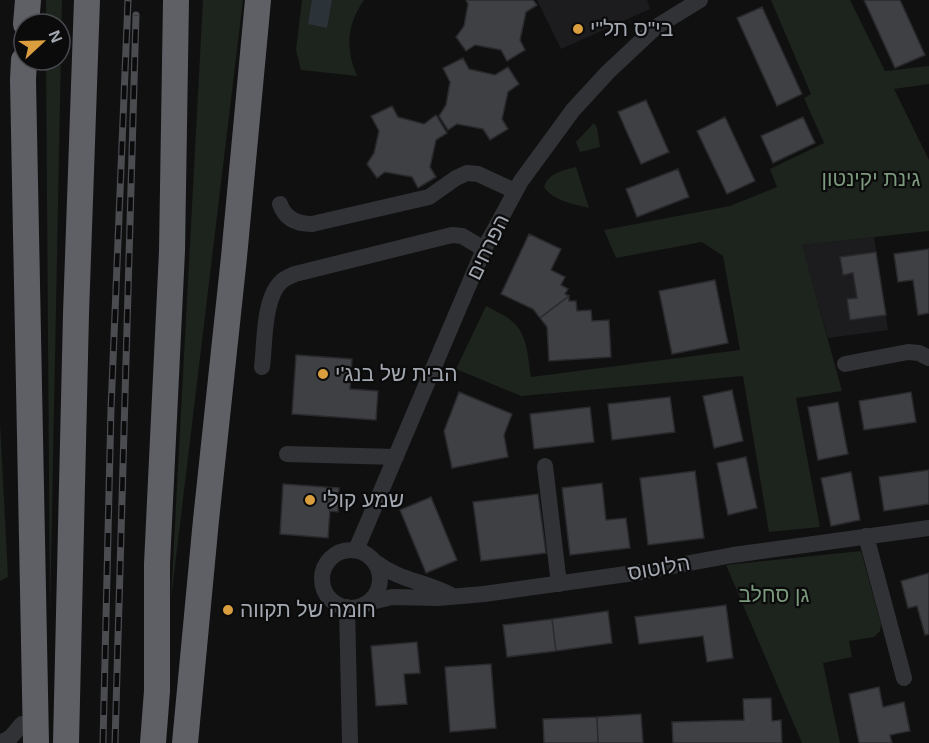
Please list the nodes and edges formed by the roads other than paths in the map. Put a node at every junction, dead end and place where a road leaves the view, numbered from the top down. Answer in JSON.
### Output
{"nodes":[{"id":1,"x":87,"y":0,"type":"edge"},
{"id":2,"x":176,"y":0,"type":"edge"},
{"id":3,"x":258,"y":0,"type":"edge"},
{"id":4,"x":700,"y":0,"type":"edge"},
{"id":5,"x":23,"y":72,"type":"edge"},
{"id":6,"x":515,"y":191,"type":"junction"},
{"id":7,"x":280,"y":204,"type":"dead end"},
{"id":8,"x":484,"y":249,"type":"junction"},
{"id":9,"x":929,"y":358,"type":"edge"},
{"id":10,"x":845,"y":364,"type":"dead end"},
{"id":11,"x":262,"y":367,"type":"dead end"},
{"id":12,"x":288,"y":454,"type":"dead end"},
{"id":13,"x":396,"y":457,"type":"junction"},
{"id":14,"x":544,"y":466,"type":"dead end"},
{"id":15,"x":929,"y":528,"type":"edge"},
{"id":16,"x":866,"y":536,"type":"junction"},
{"id":17,"x":356,"y":550,"type":"junction"},
{"id":18,"x":374,"y":560,"type":"junction"},
{"id":19,"x":559,"y":584,"type":"junction"},
{"id":20,"x":452,"y":596,"type":"junction"},
{"id":21,"x":367,"y":603,"type":"junction"},
{"id":22,"x":347,"y":607,"type":"junction"},
{"id":23,"x":904,"y":678,"type":"dead end"},
{"id":24,"x":29,"y":733,"type":"edge"},
{"id":25,"x":0,"y":743,"type":"edge"},
{"id":26,"x":66,"y":743,"type":"edge"},
{"id":27,"x":153,"y":743,"type":"edge"},
{"id":28,"x":184,"y":743,"type":"edge"},
{"id":29,"x":350,"y":743,"type":"edge"}],
"edges":[{"from":1,"to":26,"type":"highway"},
{"from":2,"to":27,"type":"highway"},
{"from":3,"to":28,"type":"highway"},
{"from":4,"to":6,"type":"street","name":"הפרחים"},
{"from":5,"to":24,"type":"highway"},
{"from":6,"to":7,"type":"street"},
{"from":6,"to":8,"type":"street","name":"הפרחים"},
{"from":8,"to":11,"type":"street"},
{"from":8,"to":13,"type":"street","name":"הפרחים"},
{"from":9,"to":10,"type":"street"},
{"from":12,"to":13,"type":"street"},
{"from":13,"to":17,"type":"street","name":"הפרחים"},
{"from":14,"to":19,"type":"street"},
{"from":15,"to":16,"type":"street","name":"הלוטוס"},
{"from":16,"to":19,"type":"street","name":"הלוטוס"},
{"from":16,"to":23,"type":"street"},
{"from":17,"to":18,"type":"street"},
{"from":17,"to":22,"type":"street"},
{"from":18,"to":20,"type":"street","name":"הלוטוס"},
{"from":18,"to":21,"type":"street"},
{"from":19,"to":20,"type":"street","name":"הלוטוס"},
{"from":20,"to":21,"type":"street","name":"הלוטוס"},
{"from":21,"to":22,"type":"street"},
{"from":22,"to":29,"type":"street"},
{"from":24,"to":25,"type":"street"}]}
